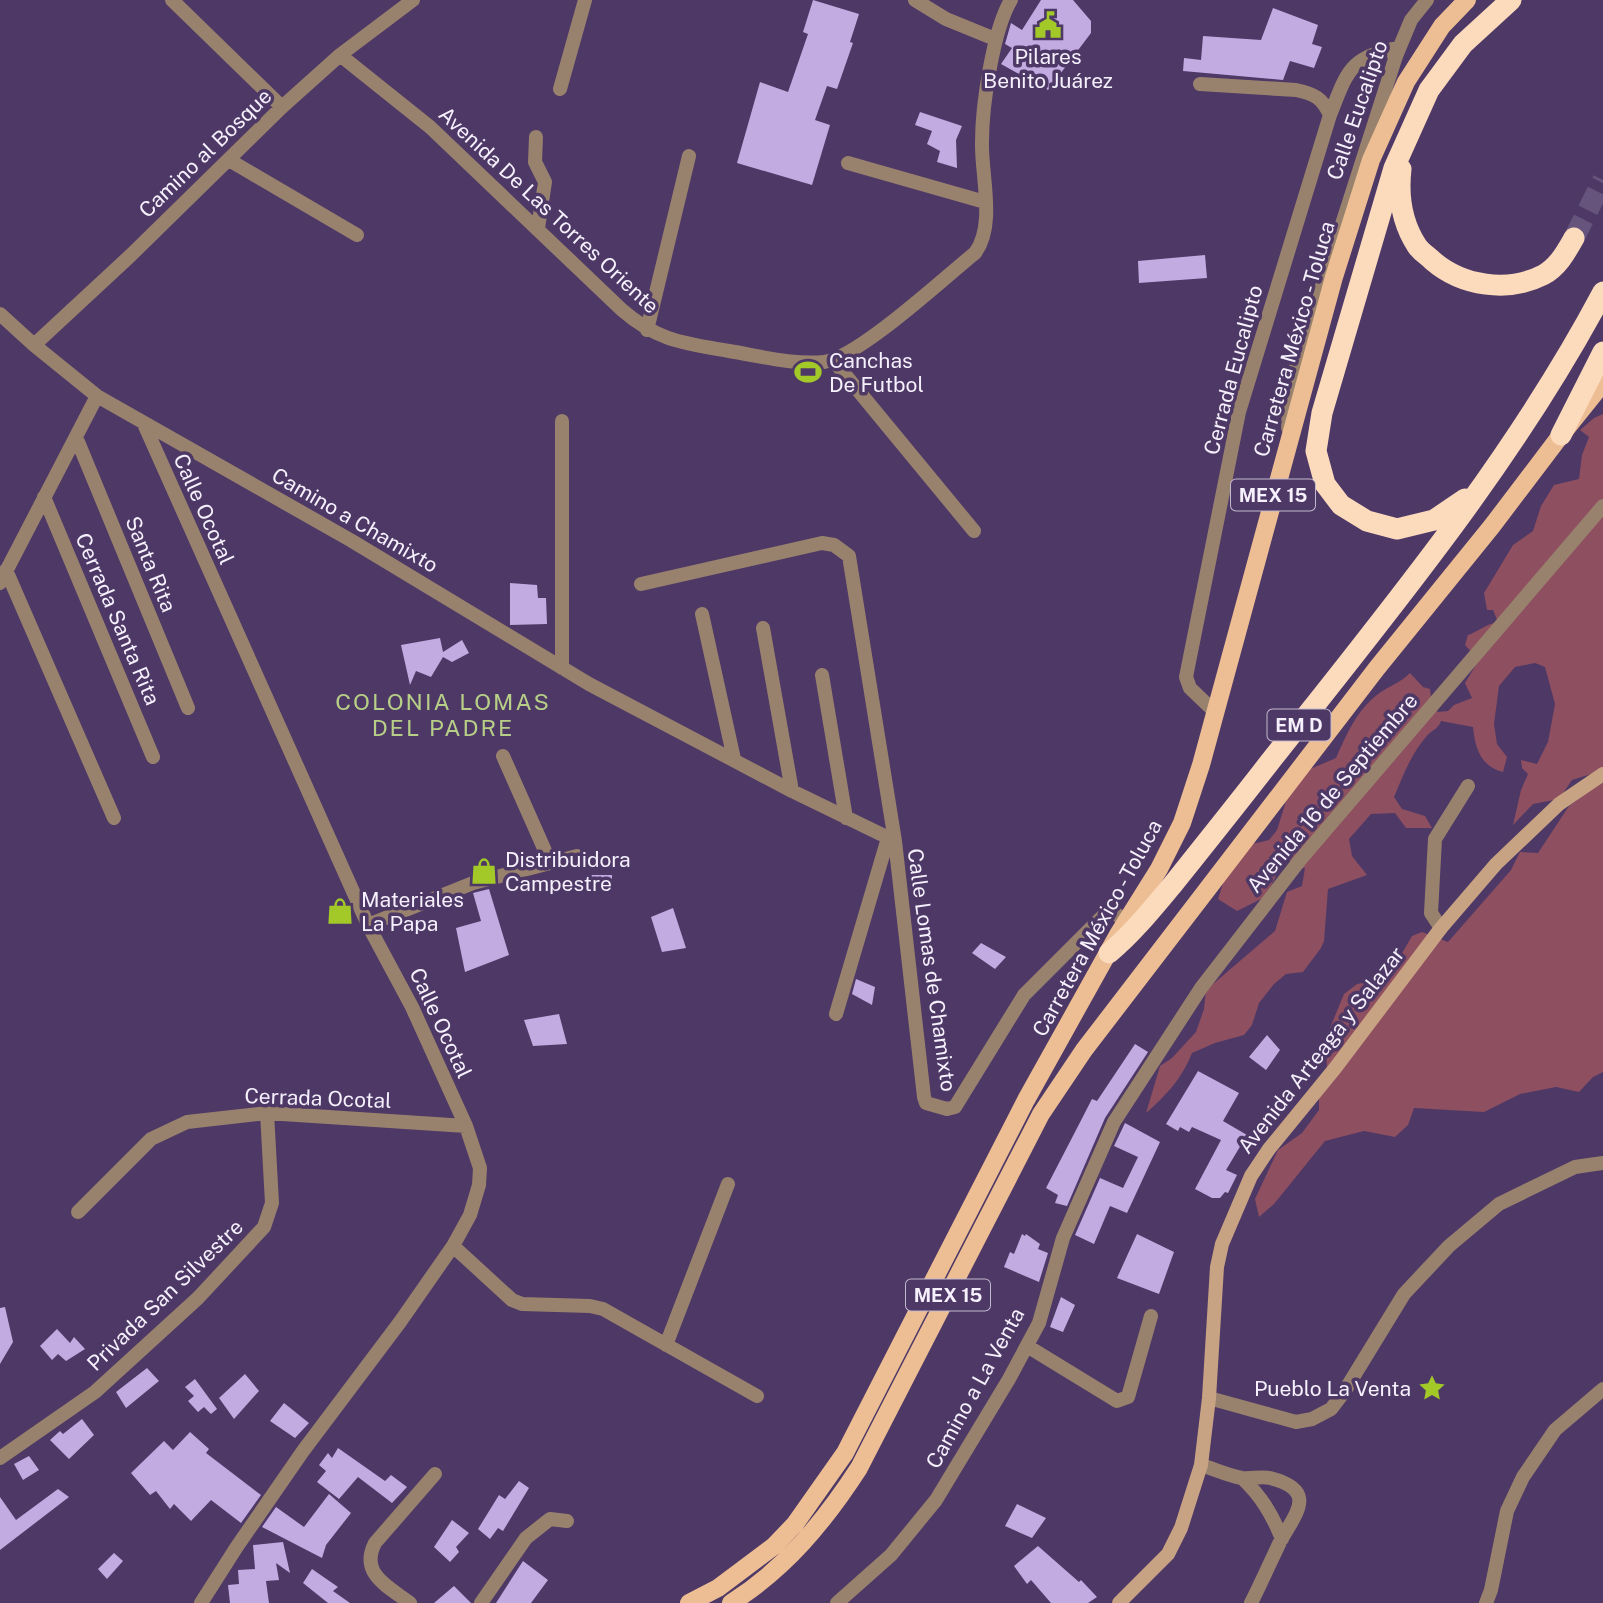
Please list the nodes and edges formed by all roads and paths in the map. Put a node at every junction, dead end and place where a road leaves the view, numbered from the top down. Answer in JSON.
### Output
{"nodes":[{"id":1,"x":172,"y":0,"type":"edge"},
{"id":2,"x":413,"y":0,"type":"edge"},
{"id":3,"x":585,"y":0,"type":"edge"},
{"id":4,"x":915,"y":0,"type":"edge"},
{"id":5,"x":1011,"y":0,"type":"edge"},
{"id":6,"x":1427,"y":0,"type":"edge"},
{"id":7,"x":1467,"y":0,"type":"edge"},
{"id":8,"x":1511,"y":0,"type":"edge"},
{"id":9,"x":996,"y":39,"type":"junction"},
{"id":10,"x":1399,"y":48,"type":"junction"},
{"id":11,"x":340,"y":55,"type":"junction"},
{"id":12,"x":1200,"y":84,"type":"dead end"},
{"id":13,"x":560,"y":89,"type":"dead end"},
{"id":14,"x":282,"y":107,"type":"junction"},
{"id":15,"x":1330,"y":116,"type":"junction"},
{"id":16,"x":536,"y":137,"type":"dead end"},
{"id":17,"x":1404,"y":146,"type":"junction"},
{"id":18,"x":689,"y":156,"type":"dead end"},
{"id":19,"x":229,"y":160,"type":"junction"},
{"id":20,"x":848,"y":163,"type":"dead end"},
{"id":21,"x":985,"y":202,"type":"junction"},
{"id":22,"x":538,"y":228,"type":"junction"},
{"id":23,"x":357,"y":235,"type":"dead end"},
{"id":24,"x":1574,"y":238,"type":"tunnel mouth"},
{"id":25,"x":1603,"y":292,"type":"edge"},
{"id":26,"x":0,"y":314,"type":"edge"},
{"id":27,"x":647,"y":330,"type":"junction"},
{"id":28,"x":34,"y":345,"type":"junction"},
{"id":29,"x":1603,"y":352,"type":"edge"},
{"id":30,"x":833,"y":360,"type":"junction"},
{"id":31,"x":1603,"y":383,"type":"edge"},
{"id":32,"x":97,"y":396,"type":"junction"},
{"id":33,"x":562,"y":421,"type":"dead end"},
{"id":34,"x":144,"y":424,"type":"junction"},
{"id":35,"x":1561,"y":435,"type":"junction"},
{"id":36,"x":76,"y":437,"type":"junction"},
{"id":37,"x":1288,"y":442,"type":"junction"},
{"id":38,"x":1479,"y":490,"type":"junction"},
{"id":39,"x":44,"y":497,"type":"junction"},
{"id":40,"x":1603,"y":506,"type":"edge"},
{"id":41,"x":974,"y":531,"type":"dead end"},
{"id":42,"x":3,"y":576,"type":"edge"},
{"id":43,"x":641,"y":584,"type":"dead end"},
{"id":44,"x":702,"y":614,"type":"dead end"},
{"id":45,"x":763,"y":628,"type":"dead end"},
{"id":46,"x":562,"y":668,"type":"junction"},
{"id":47,"x":822,"y":675,"type":"dead end"},
{"id":48,"x":589,"y":684,"type":"joint"},
{"id":49,"x":188,"y":708,"type":"dead end"},
{"id":50,"x":1214,"y":712,"type":"junction"},
{"id":51,"x":503,"y":756,"type":"dead end"},
{"id":52,"x":153,"y":757,"type":"dead end"},
{"id":53,"x":734,"y":759,"type":"junction"},
{"id":54,"x":1603,"y":775,"type":"edge"},
{"id":55,"x":1468,"y":786,"type":"dead end"},
{"id":56,"x":792,"y":791,"type":"junction"},
{"id":57,"x":114,"y":818,"type":"dead end"},
{"id":58,"x":846,"y":818,"type":"junction"},
{"id":59,"x":891,"y":840,"type":"junction"},
{"id":60,"x":577,"y":856,"type":"dead end"},
{"id":61,"x":550,"y":862,"type":"junction"},
{"id":62,"x":1126,"y":922,"type":"junction"},
{"id":63,"x":368,"y":925,"type":"junction"},
{"id":64,"x":1441,"y":928,"type":"junction"},
{"id":65,"x":1109,"y":953,"type":"junction"},
{"id":66,"x":836,"y":1014,"type":"dead end"},
{"id":67,"x":267,"y":1113,"type":"junction"},
{"id":68,"x":1114,"y":1122,"type":"joint"},
{"id":69,"x":466,"y":1126,"type":"junction"},
{"id":70,"x":1603,"y":1163,"type":"edge"},
{"id":71,"x":728,"y":1184,"type":"dead end"},
{"id":72,"x":78,"y":1212,"type":"dead end"},
{"id":73,"x":453,"y":1247,"type":"junction"},
{"id":74,"x":1151,"y":1316,"type":"dead end"},
{"id":75,"x":666,"y":1345,"type":"junction"},
{"id":76,"x":1027,"y":1346,"type":"junction"},
{"id":77,"x":1603,"y":1389,"type":"edge"},
{"id":78,"x":757,"y":1396,"type":"dead end"},
{"id":79,"x":1209,"y":1398,"type":"junction"},
{"id":80,"x":0,"y":1458,"type":"edge"},
{"id":81,"x":1201,"y":1465,"type":"junction"},
{"id":82,"x":435,"y":1474,"type":"dead end"},
{"id":83,"x":1242,"y":1478,"type":"junction"},
{"id":84,"x":567,"y":1521,"type":"dead end"},
{"id":85,"x":1282,"y":1539,"type":"junction"},
{"id":86,"x":201,"y":1603,"type":"edge"},
{"id":87,"x":410,"y":1603,"type":"edge"},
{"id":88,"x":481,"y":1603,"type":"edge"},
{"id":89,"x":689,"y":1603,"type":"edge"},
{"id":90,"x":731,"y":1603,"type":"edge"},
{"id":91,"x":837,"y":1603,"type":"edge"},
{"id":92,"x":1119,"y":1603,"type":"edge"},
{"id":93,"x":1251,"y":1603,"type":"edge"},
{"id":94,"x":1486,"y":1603,"type":"edge"}],
"edges":[{"from":1,"to":14,"type":"street"},
{"from":2,"to":11,"type":"street","name":"Camino al Bosque"},
{"from":3,"to":13,"type":"street"},
{"from":4,"to":9,"type":"street"},
{"from":5,"to":9,"type":"street"},
{"from":6,"to":10,"type":"street","name":"Calle Eucalipto"},
{"from":7,"to":37,"type":"main road","name":"Carretera México - Toluca","number":"MEX 15"},
{"from":8,"to":17,"type":"highway"},
{"from":9,"to":21,"type":"street"},
{"from":10,"to":15,"type":"street","name":"Cerrada Eucalipto"},
{"from":10,"to":37,"type":"street","name":"Calle Eucalipto"},
{"from":11,"to":14,"type":"street","name":"Camino al Bosque"},
{"from":11,"to":22,"type":"street","name":"Avenida De Las Torres Oriente"},
{"from":12,"to":15,"type":"street"},
{"from":14,"to":19,"type":"street","name":"Camino al Bosque"},
{"from":15,"to":50,"type":"street","name":"Cerrada Eucalipto"},
{"from":16,"to":22,"type":"street"},
{"from":17,"to":24,"type":"highway"},
{"from":17,"to":38,"type":"highway"},
{"from":18,"to":27,"type":"street"},
{"from":19,"to":23,"type":"street"},
{"from":19,"to":28,"type":"street","name":"Camino al Bosque"},
{"from":20,"to":21,"type":"street"},
{"from":21,"to":30,"type":"street"},
{"from":22,"to":27,"type":"street","name":"Avenida De Las Torres Oriente"},
{"from":25,"to":38,"type":"highway","number":"EM D"},
{"from":26,"to":28,"type":"street","name":"Camino a Chamixto"},
{"from":27,"to":30,"type":"street","name":"Avenida De Las Torres Oriente"},
{"from":28,"to":32,"type":"street","name":"Camino a Chamixto"},
{"from":29,"to":35,"type":"highway"},
{"from":30,"to":41,"type":"street"},
{"from":31,"to":35,"type":"main road","number":"MEX 15"},
{"from":32,"to":34,"type":"street","name":"Camino a Chamixto"},
{"from":32,"to":36,"type":"street"},
{"from":33,"to":46,"type":"street"},
{"from":34,"to":46,"type":"street","name":"Camino a Chamixto"},
{"from":34,"to":63,"type":"street","name":"Calle Ocotal"},
{"from":35,"to":90,"type":"main road","number":"MEX 15"},
{"from":36,"to":39,"type":"street"},
{"from":36,"to":49,"type":"street","name":"Santa Rita"},
{"from":37,"to":50,"type":"main road","name":"Carretera México - Toluca","number":"MEX 15"},
{"from":38,"to":65,"type":"highway","number":"EM D"},
{"from":39,"to":42,"type":"street"},
{"from":39,"to":52,"type":"street","name":"Cerrada Santa Rita"},
{"from":40,"to":68,"type":"street","name":"Avenida 16 de Septiembre"},
{"from":42,"to":57,"type":"street"},
{"from":43,"to":59,"type":"street"},
{"from":44,"to":53,"type":"street"},
{"from":45,"to":56,"type":"street"},
{"from":46,"to":48,"type":"street","name":"Camino a Chamixto"},
{"from":47,"to":58,"type":"street"},
{"from":48,"to":53,"type":"street","name":"Calle Lomas de Chamixto"},
{"from":50,"to":62,"type":"main road","name":"Carretera México - Toluca","number":"MEX 15"},
{"from":51,"to":61,"type":"street"},
{"from":53,"to":56,"type":"street","name":"Calle Lomas de Chamixto"},
{"from":54,"to":64,"type":"street","name":"Avenida Arteaga y Salazar"},
{"from":55,"to":64,"type":"street"},
{"from":56,"to":58,"type":"street","name":"Calle Lomas de Chamixto"},
{"from":58,"to":59,"type":"street","name":"Calle Lomas de Chamixto"},
{"from":59,"to":62,"type":"street","name":"Calle Lomas de Chamixto"},
{"from":59,"to":66,"type":"street"},
{"from":60,"to":61,"type":"street"},
{"from":61,"to":63,"type":"street"},
{"from":62,"to":65,"type":"main road","name":"Carretera México - Toluca","number":"MEX 15"},
{"from":63,"to":69,"type":"street","name":"Calle Ocotal"},
{"from":64,"to":79,"type":"street","name":"Avenida Arteaga y Salazar"},
{"from":65,"to":89,"type":"main road","name":"Carretera México - Toluca","number":"MEX 15"},
{"from":67,"to":69,"type":"street","name":"Cerrada Ocotal"},
{"from":67,"to":72,"type":"street","name":"Cerrada Ocotal"},
{"from":67,"to":80,"type":"street","name":"Privada San Silvestre"},
{"from":68,"to":76,"type":"street","name":"Camino a La Venta"},
{"from":69,"to":73,"type":"street","name":"Calle Ocotal"},
{"from":70,"to":79,"type":"street"},
{"from":71,"to":75,"type":"street"},
{"from":73,"to":75,"type":"street"},
{"from":73,"to":86,"type":"street","name":"Calle Ocotal"},
{"from":74,"to":76,"type":"street"},
{"from":75,"to":78,"type":"street"},
{"from":76,"to":91,"type":"street","name":"Camino a La Venta"},
{"from":77,"to":94,"type":"street"},
{"from":79,"to":81,"type":"street","name":"Avenida Arteaga y Salazar"},
{"from":81,"to":83,"type":"street"},
{"from":81,"to":92,"type":"street","name":"Avenida Arteaga y Salazar"},
{"from":82,"to":87,"type":"street"},
{"from":83,"to":85,"type":"street"},
{"from":83,"to":85,"type":"street"},
{"from":84,"to":88,"type":"street"},
{"from":85,"to":93,"type":"street"}]}
